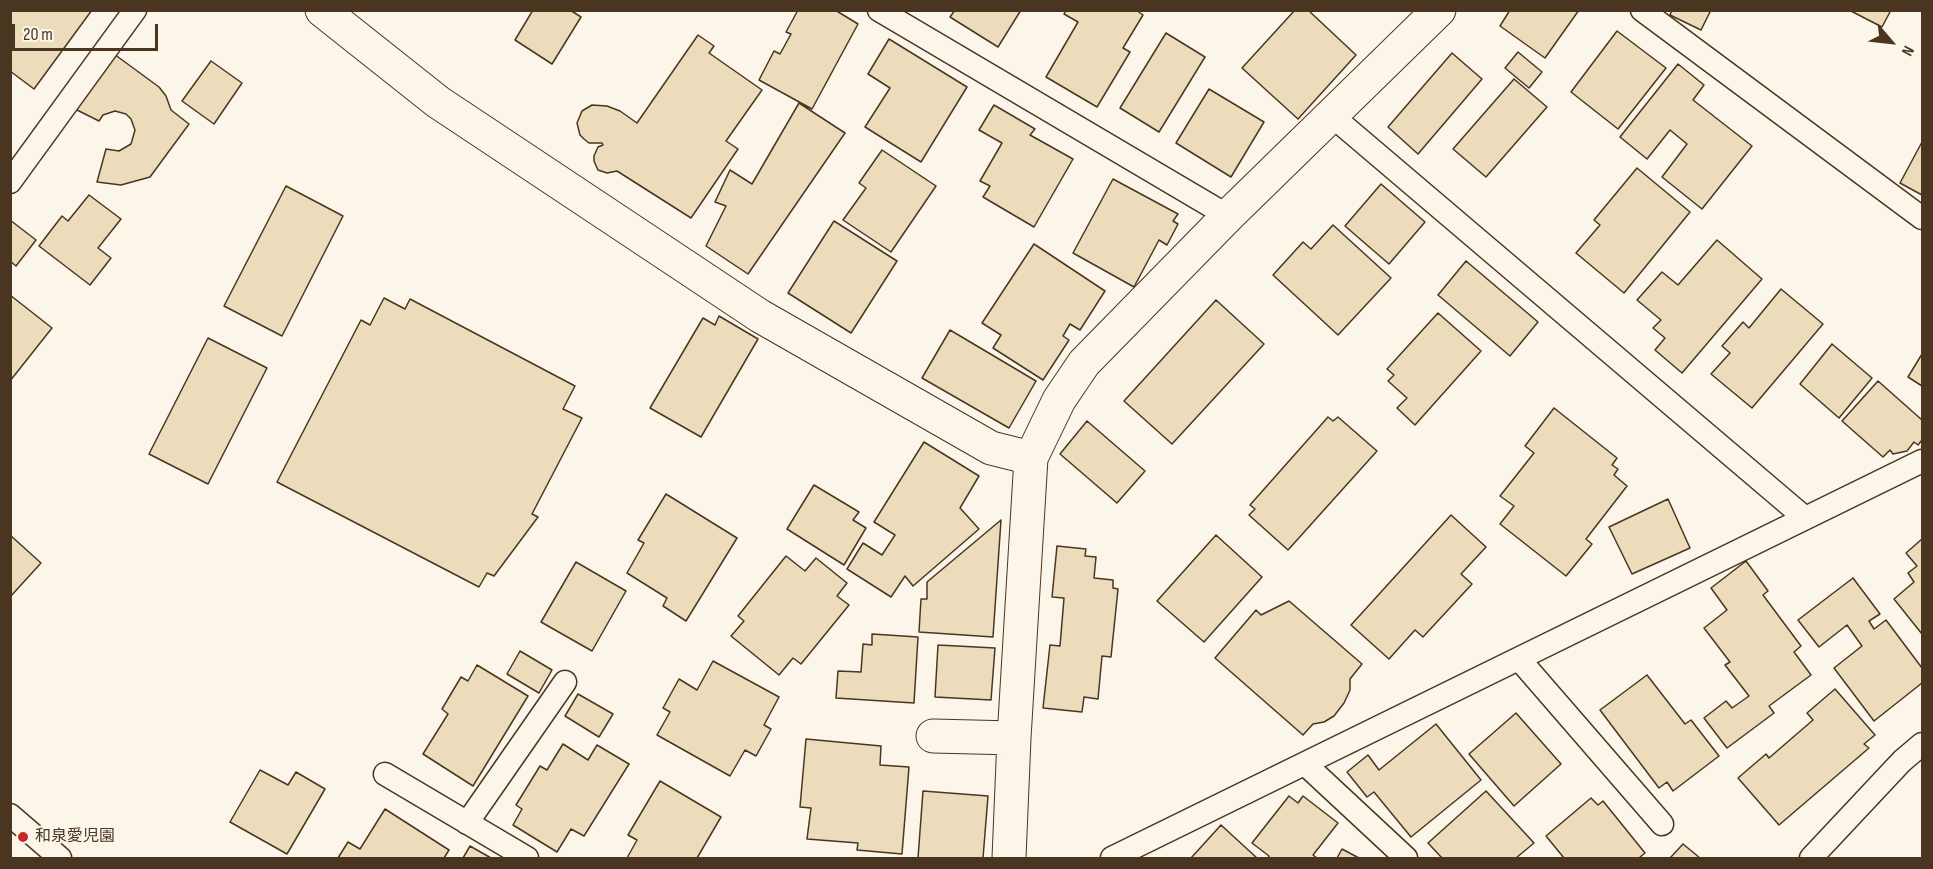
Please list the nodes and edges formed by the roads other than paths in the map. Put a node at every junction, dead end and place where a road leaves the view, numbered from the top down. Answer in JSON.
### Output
{"nodes":[{"id":1,"x":135,"y":10,"type":"edge"},
{"id":2,"x":322,"y":10,"type":"edge"},
{"id":3,"x":879,"y":10,"type":"edge"},
{"id":4,"x":1439,"y":10,"type":"edge"},
{"id":5,"x":1642,"y":10,"type":"edge"},
{"id":6,"x":1331,"y":115,"type":"junction"},
{"id":7,"x":10,"y":182,"type":"edge"},
{"id":8,"x":1228,"y":216,"type":"junction"},
{"id":9,"x":1923,"y":218,"type":"edge"},
{"id":10,"x":1031,"y":458,"type":"junction"},
{"id":11,"x":1923,"y":461,"type":"edge"},
{"id":12,"x":1805,"y":518,"type":"junction"},
{"id":13,"x":1519,"y":659,"type":"junction"},
{"id":14,"x":565,"y":681,"type":"dead end"},
{"id":15,"x":933,"y":736,"type":"dead end"},
{"id":16,"x":1014,"y":738,"type":"junction"},
{"id":17,"x":1923,"y":744,"type":"edge"},
{"id":18,"x":1305,"y":764,"type":"junction"},
{"id":19,"x":385,"y":774,"type":"dead end"},
{"id":20,"x":10,"y":815,"type":"edge"},
{"id":21,"x":467,"y":823,"type":"junction"},
{"id":22,"x":1662,"y":824,"type":"dead end"},
{"id":23,"x":60,"y":858,"type":"edge"},
{"id":24,"x":527,"y":858,"type":"edge"},
{"id":25,"x":1009,"y":858,"type":"edge"},
{"id":26,"x":1113,"y":858,"type":"edge"},
{"id":27,"x":1406,"y":858,"type":"edge"},
{"id":28,"x":1811,"y":858,"type":"edge"}],
"edges":[{"from":1,"to":7,"type":"lane"},
{"from":2,"to":10,"type":"street"},
{"from":3,"to":8,"type":"lane"},
{"from":4,"to":6,"type":"street"},
{"from":5,"to":9,"type":"lane"},
{"from":6,"to":8,"type":"street"},
{"from":6,"to":12,"type":"lane"},
{"from":8,"to":10,"type":"street"},
{"from":10,"to":16,"type":"street"},
{"from":11,"to":12,"type":"lane"},
{"from":12,"to":13,"type":"lane"},
{"from":13,"to":18,"type":"lane"},
{"from":13,"to":22,"type":"lane"},
{"from":14,"to":21,"type":"lane"},
{"from":15,"to":16,"type":"street"},
{"from":16,"to":25,"type":"street"},
{"from":17,"to":28,"type":"lane"},
{"from":18,"to":26,"type":"lane"},
{"from":18,"to":27,"type":"lane"},
{"from":19,"to":21,"type":"lane"},
{"from":20,"to":23,"type":"lane"},
{"from":21,"to":24,"type":"lane"}]}
